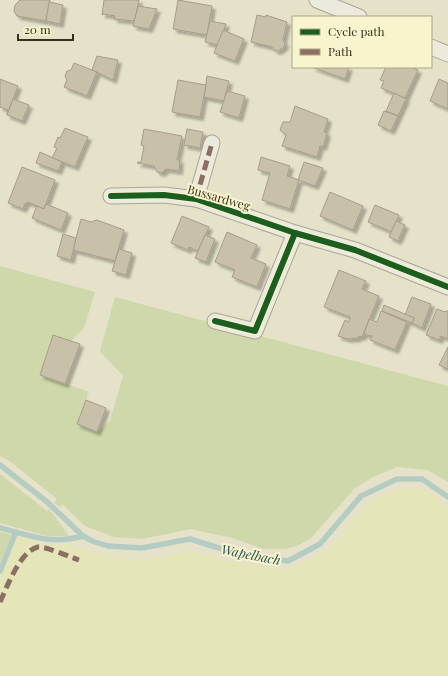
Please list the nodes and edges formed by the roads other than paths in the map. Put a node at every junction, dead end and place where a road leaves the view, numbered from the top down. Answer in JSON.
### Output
{"nodes":[{"id":1,"x":317,"y":0,"type":"edge"},
{"id":2,"x":357,"y":16,"type":"edge"},
{"id":3,"x":432,"y":47,"type":"edge"},
{"id":4,"x":448,"y":54,"type":"edge"},
{"id":5,"x":212,"y":143,"type":"dead end"},
{"id":6,"x":111,"y":196,"type":"dead end"},
{"id":7,"x":196,"y":199,"type":"junction"},
{"id":8,"x":295,"y":232,"type":"junction"},
{"id":9,"x":448,"y":287,"type":"edge"},
{"id":10,"x":215,"y":321,"type":"dead end"}],
"edges":[{"from":1,"to":2,"type":"street"},
{"from":3,"to":4,"type":"street"},
{"from":5,"to":7,"type":"street"},
{"from":6,"to":7,"type":"street","name":"Bussardweg"},
{"from":7,"to":8,"type":"street","name":"Bussardweg"},
{"from":8,"to":9,"type":"street","name":"Bussardweg"},
{"from":8,"to":10,"type":"street"}]}
